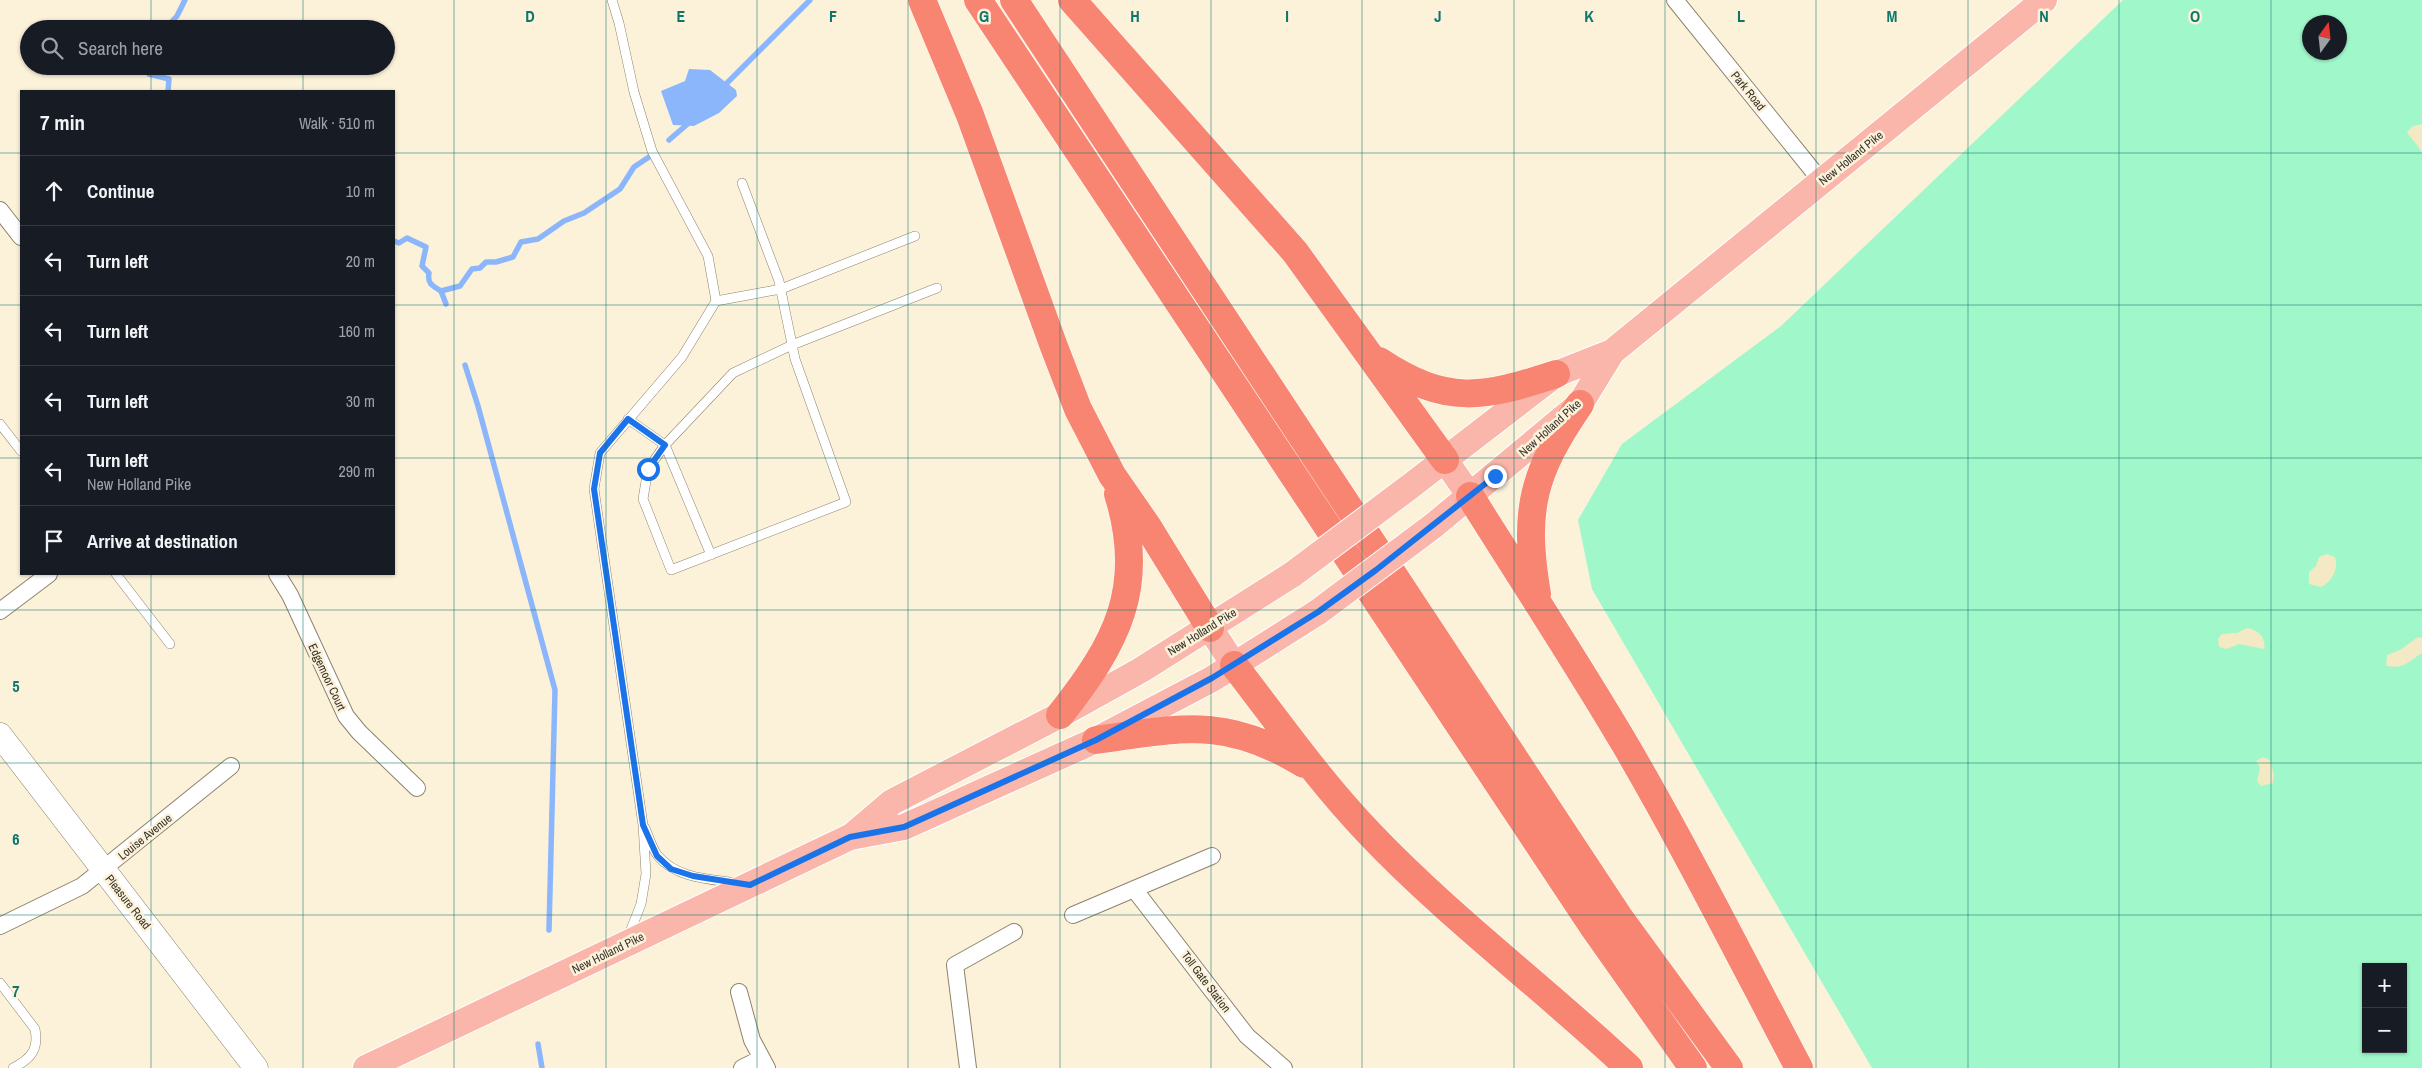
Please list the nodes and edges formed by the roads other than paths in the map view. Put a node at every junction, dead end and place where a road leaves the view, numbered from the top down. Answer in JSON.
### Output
{"nodes":[{"id":1,"x":612,"y":0,"type":"edge"},
{"id":2,"x":922,"y":0,"type":"edge"},
{"id":3,"x":978,"y":0,"type":"edge"},
{"id":4,"x":1014,"y":0,"type":"edge"},
{"id":5,"x":1072,"y":0,"type":"edge"},
{"id":6,"x":1675,"y":0,"type":"edge"},
{"id":7,"x":2044,"y":0,"type":"edge"},
{"id":8,"x":1822,"y":182,"type":"junction"},
{"id":9,"x":742,"y":183,"type":"dead end"},
{"id":10,"x":0,"y":210,"type":"edge"},
{"id":11,"x":20,"y":236,"type":"edge"},
{"id":12,"x":916,"y":236,"type":"dead end"},
{"id":13,"x":937,"y":288,"type":"dead end"},
{"id":14,"x":781,"y":289,"type":"junction"},
{"id":15,"x":716,"y":301,"type":"junction"},
{"id":16,"x":792,"y":345,"type":"junction"},
{"id":17,"x":1612,"y":352,"type":"junction"},
{"id":18,"x":1370,"y":355,"type":"junction"},
{"id":19,"x":1556,"y":374,"type":"junction"},
{"id":20,"x":1580,"y":404,"type":"junction"},
{"id":21,"x":628,"y":419,"type":"junction"},
{"id":22,"x":0,"y":424,"type":"edge"},
{"id":23,"x":665,"y":445,"type":"junction"},
{"id":24,"x":20,"y":451,"type":"edge"},
{"id":25,"x":1445,"y":460,"type":"junction"},
{"id":26,"x":1112,"y":476,"type":"junction"},
{"id":27,"x":1470,"y":496,"type":"junction"},
{"id":28,"x":711,"y":555,"type":"junction"},
{"id":29,"x":48,"y":575,"type":"edge"},
{"id":30,"x":117,"y":575,"type":"edge"},
{"id":31,"x":278,"y":575,"type":"edge"},
{"id":32,"x":1538,"y":603,"type":"junction"},
{"id":33,"x":0,"y":611,"type":"edge"},
{"id":34,"x":1210,"y":628,"type":"junction"},
{"id":35,"x":170,"y":644,"type":"dead end"},
{"id":36,"x":1234,"y":665,"type":"junction"},
{"id":37,"x":1060,"y":716,"type":"junction"},
{"id":38,"x":0,"y":735,"type":"edge"},
{"id":39,"x":1096,"y":740,"type":"junction"},
{"id":40,"x":231,"y":766,"type":"dead end"},
{"id":41,"x":1316,"y":771,"type":"junction"},
{"id":42,"x":417,"y":788,"type":"dead end"},
{"id":43,"x":643,"y":825,"type":"junction"},
{"id":44,"x":850,"y":837,"type":"junction"},
{"id":45,"x":1212,"y":856,"type":"dead end"},
{"id":46,"x":104,"y":870,"type":"junction"},
{"id":47,"x":750,"y":885,"type":"junction"},
{"id":48,"x":1134,"y":889,"type":"junction"},
{"id":49,"x":1072,"y":915,"type":"dead end"},
{"id":50,"x":0,"y":926,"type":"edge"},
{"id":51,"x":1014,"y":932,"type":"dead end"},
{"id":52,"x":625,"y":945,"type":"junction"},
{"id":53,"x":0,"y":983,"type":"edge"},
{"id":54,"x":739,"y":992,"type":"dead end"},
{"id":55,"x":764,"y":1064,"type":"edge"},
{"id":56,"x":13,"y":1068,"type":"edge"},
{"id":57,"x":256,"y":1068,"type":"edge"},
{"id":58,"x":366,"y":1068,"type":"edge"},
{"id":59,"x":742,"y":1068,"type":"edge"},
{"id":60,"x":968,"y":1068,"type":"edge"},
{"id":61,"x":1284,"y":1068,"type":"edge"},
{"id":62,"x":1629,"y":1068,"type":"edge"},
{"id":63,"x":1693,"y":1068,"type":"edge"},
{"id":64,"x":1729,"y":1068,"type":"edge"},
{"id":65,"x":1799,"y":1068,"type":"edge"}],
"edges":[{"from":1,"to":15,"type":"lane"},
{"from":2,"to":26,"type":"highway"},
{"from":3,"to":63,"type":"highway"},
{"from":4,"to":64,"type":"highway"},
{"from":5,"to":18,"type":"highway"},
{"from":6,"to":8,"type":"street","name":"Park Road"},
{"from":7,"to":8,"type":"main road","name":"New Holland Pike"},
{"from":8,"to":17,"type":"main road","name":"New Holland Pike"},
{"from":9,"to":14,"type":"lane"},
{"from":10,"to":11,"type":"street"},
{"from":12,"to":14,"type":"lane"},
{"from":13,"to":16,"type":"lane"},
{"from":14,"to":15,"type":"lane"},
{"from":14,"to":16,"type":"lane"},
{"from":15,"to":21,"type":"lane"},
{"from":16,"to":23,"type":"lane"},
{"from":16,"to":28,"type":"lane"},
{"from":17,"to":19,"type":"main road","name":"New Holland Pike"},
{"from":17,"to":20,"type":"main road","name":"New Holland Pike"},
{"from":18,"to":19,"type":"highway"},
{"from":18,"to":25,"type":"highway"},
{"from":19,"to":25,"type":"main road","name":"New Holland Pike"},
{"from":20,"to":27,"type":"main road","name":"New Holland Pike"},
{"from":20,"to":32,"type":"highway"},
{"from":21,"to":23,"type":"lane"},
{"from":21,"to":43,"type":"lane"},
{"from":22,"to":24,"type":"lane"},
{"from":23,"to":28,"type":"lane"},
{"from":23,"to":28,"type":"lane"},
{"from":25,"to":27,"type":"main road"},
{"from":25,"to":34,"type":"main road","name":"New Holland Pike","bridge":true},
{"from":26,"to":34,"type":"highway"},
{"from":26,"to":37,"type":"highway"},
{"from":27,"to":32,"type":"highway"},
{"from":27,"to":36,"type":"main road","name":"New Holland Pike","bridge":true},
{"from":29,"to":33,"type":"street"},
{"from":30,"to":35,"type":"lane"},
{"from":31,"to":42,"type":"street","name":"Edgemoor Court"},
{"from":32,"to":65,"type":"highway"},
{"from":34,"to":36,"type":"main road"},
{"from":34,"to":37,"type":"main road","name":"New Holland Pike"},
{"from":36,"to":39,"type":"main road","name":"New Holland Pike"},
{"from":36,"to":41,"type":"highway"},
{"from":37,"to":44,"type":"main road","name":"New Holland Pike"},
{"from":38,"to":46,"type":"street","name":"Pleasure Road"},
{"from":39,"to":41,"type":"highway"},
{"from":39,"to":44,"type":"main road","name":"New Holland Pike"},
{"from":40,"to":46,"type":"street","name":"Louise Avenue"},
{"from":41,"to":62,"type":"highway"},
{"from":43,"to":47,"type":"lane"},
{"from":43,"to":52,"type":"lane"},
{"from":44,"to":47,"type":"main road","name":"New Holland Pike"},
{"from":45,"to":48,"type":"street"},
{"from":46,"to":50,"type":"street","name":"Louise Avenue"},
{"from":46,"to":57,"type":"street","name":"Pleasure Road"},
{"from":47,"to":52,"type":"main road","name":"New Holland Pike"},
{"from":48,"to":49,"type":"street"},
{"from":48,"to":61,"type":"street","name":"Toll Gate Station"},
{"from":51,"to":60,"type":"street"},
{"from":52,"to":58,"type":"main road","name":"New Holland Pike"},
{"from":53,"to":56,"type":"lane"},
{"from":54,"to":55,"type":"street"},
{"from":55,"to":59,"type":"street"}]}
